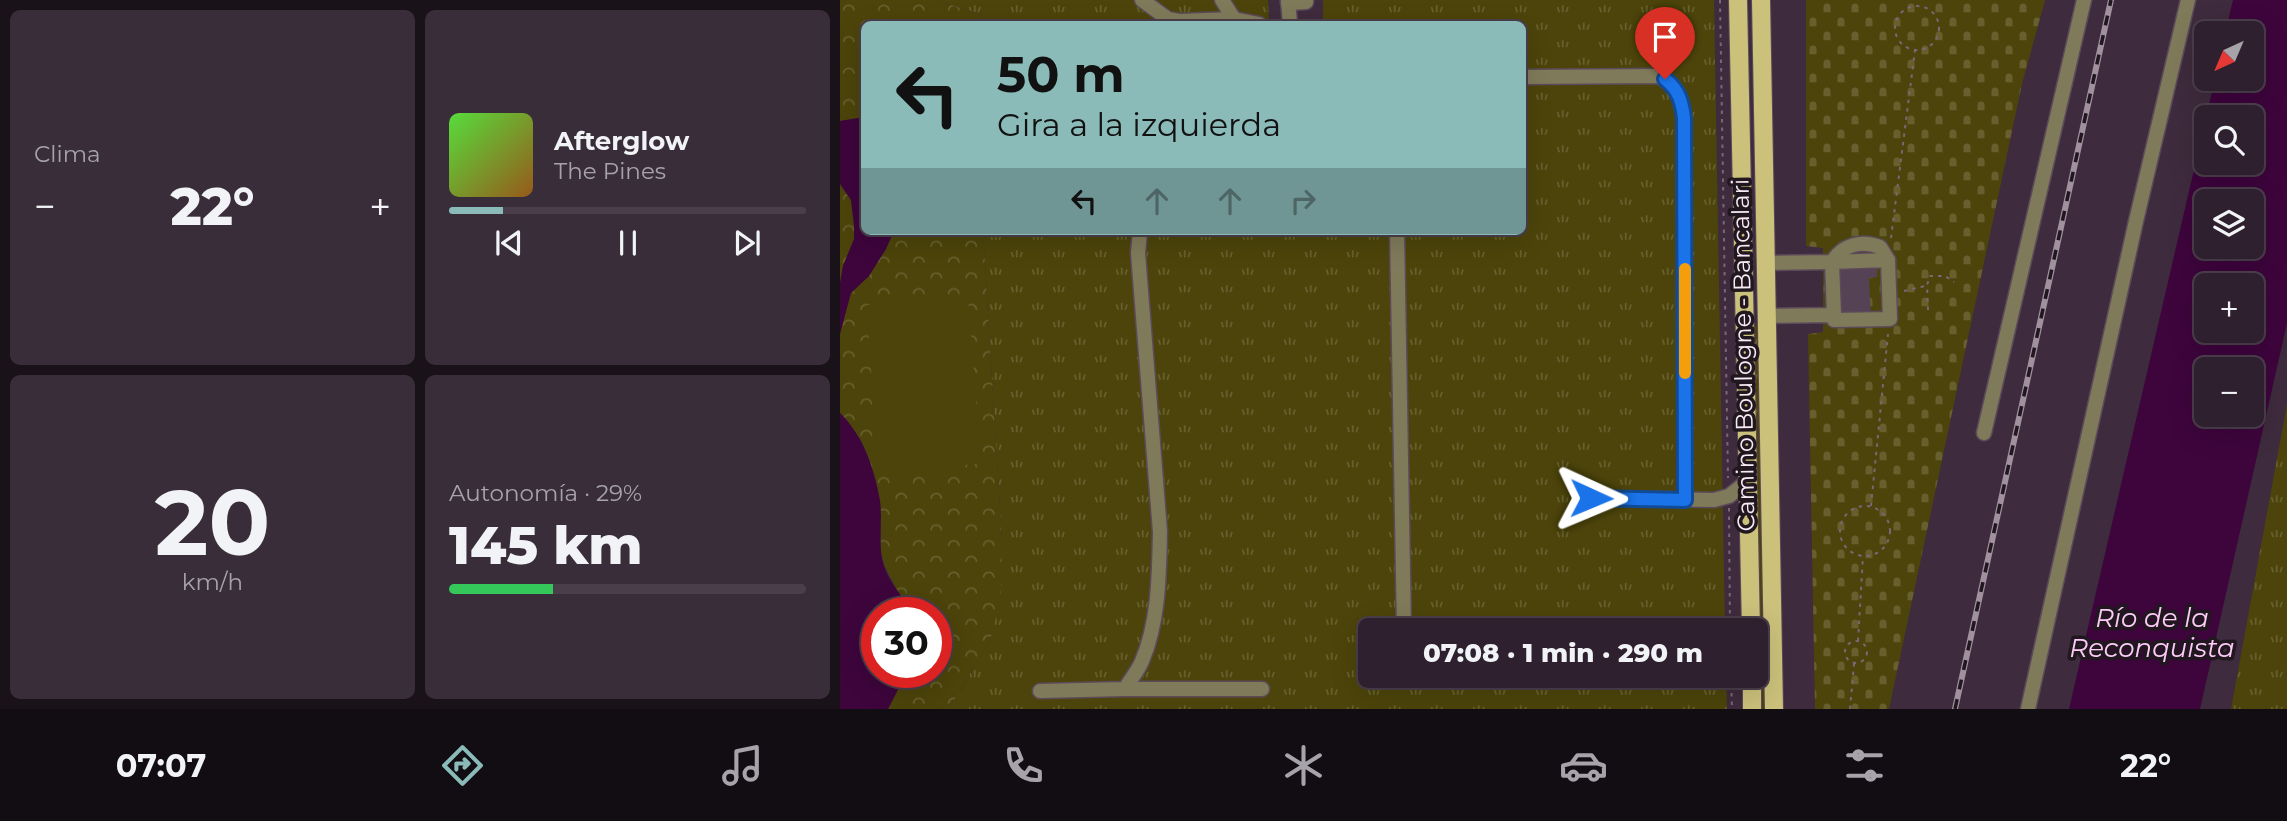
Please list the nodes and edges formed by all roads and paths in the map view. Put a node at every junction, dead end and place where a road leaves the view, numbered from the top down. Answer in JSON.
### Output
{"nodes":[{"id":1,"x":1142,"y":0,"type":"edge"},
{"id":2,"x":1222,"y":0,"type":"edge"},
{"id":3,"x":1720,"y":0,"type":"edge"},
{"id":4,"x":1738,"y":0,"type":"edge"},
{"id":5,"x":1761,"y":0,"type":"edge"},
{"id":6,"x":1922,"y":0,"type":"edge"},
{"id":7,"x":2084,"y":0,"type":"edge"},
{"id":8,"x":2188,"y":0,"type":"edge"},
{"id":9,"x":1288,"y":1,"type":"edge"},
{"id":10,"x":1306,"y":1,"type":"edge"},
{"id":11,"x":1921,"y":6,"type":"junction"},
{"id":12,"x":1234,"y":19,"type":"junction"},
{"id":13,"x":1244,"y":21,"type":"edge"},
{"id":14,"x":1289,"y":21,"type":"edge"},
{"id":15,"x":1915,"y":50,"type":"junction"},
{"id":16,"x":1526,"y":77,"type":"edge"},
{"id":17,"x":1140,"y":235,"type":"edge"},
{"id":18,"x":1397,"y":235,"type":"edge"},
{"id":19,"x":1888,"y":260,"type":"junction"},
{"id":20,"x":1832,"y":262,"type":"junction"},
{"id":21,"x":1766,"y":263,"type":"junction"},
{"id":22,"x":1954,"y":282,"type":"dead end"},
{"id":23,"x":1927,"y":285,"type":"junction"},
{"id":24,"x":1889,"y":295,"type":"junction"},
{"id":25,"x":1928,"y":310,"type":"dead end"},
{"id":26,"x":1833,"y":315,"type":"junction"},
{"id":27,"x":1766,"y":316,"type":"junction"},
{"id":28,"x":1890,"y":319,"type":"junction"},
{"id":29,"x":1984,"y":433,"type":"dead end"},
{"id":30,"x":1748,"y":481,"type":"junction"},
{"id":31,"x":1728,"y":496,"type":"junction"},
{"id":32,"x":1591,"y":498,"type":"dead end"},
{"id":33,"x":1685,"y":500,"type":"junction"},
{"id":34,"x":1871,"y":506,"type":"junction"},
{"id":35,"x":1863,"y":555,"type":"junction"},
{"id":36,"x":1404,"y":618,"type":"edge"},
{"id":37,"x":1730,"y":618,"type":"edge"},
{"id":38,"x":1751,"y":618,"type":"edge"},
{"id":39,"x":1858,"y":641,"type":"junction"},
{"id":40,"x":1854,"y":663,"type":"junction"},
{"id":41,"x":1731,"y":688,"type":"edge"},
{"id":42,"x":1752,"y":688,"type":"edge"},
{"id":43,"x":1125,"y":689,"type":"junction"},
{"id":44,"x":1262,"y":689,"type":"dead end"},
{"id":45,"x":1040,"y":691,"type":"dead end"},
{"id":46,"x":1732,"y":709,"type":"edge"},
{"id":47,"x":1752,"y":709,"type":"edge"},
{"id":48,"x":1774,"y":709,"type":"edge"},
{"id":49,"x":1850,"y":709,"type":"edge"},
{"id":50,"x":2028,"y":709,"type":"edge"}],
"edges":[{"from":1,"to":12,"type":"street"},
{"from":2,"to":12,"type":"street"},
{"from":3,"to":31,"type":"path"},
{"from":4,"to":30,"type":"main road","name":"Camino Boulogne - Bancalari"},
{"from":5,"to":21,"type":"main road","name":"Camino Boulogne - Bancalari"},
{"from":6,"to":11,"type":"path"},
{"from":7,"to":29,"type":"street"},
{"from":8,"to":50,"type":"street"},
{"from":9,"to":10,"type":"street"},
{"from":9,"to":14,"type":"street"},
{"from":11,"to":15,"type":"path"},
{"from":11,"to":15,"type":"path"},
{"from":12,"to":13,"type":"street"},
{"from":15,"to":19,"type":"path"},
{"from":16,"to":33,"type":"street"},
{"from":17,"to":43,"type":"street"},
{"from":18,"to":36,"type":"street"},
{"from":19,"to":20,"type":"street"},
{"from":19,"to":24,"type":"street"},
{"from":20,"to":21,"type":"street"},
{"from":20,"to":26,"type":"street"},
{"from":21,"to":27,"type":"main road","name":"Camino Boulogne - Bancalari"},
{"from":22,"to":23,"type":"path"},
{"from":23,"to":24,"type":"path"},
{"from":23,"to":25,"type":"path"},
{"from":24,"to":28,"type":"street"},
{"from":26,"to":27,"type":"street"},
{"from":26,"to":28,"type":"street"},
{"from":27,"to":48,"type":"main road","name":"Camino Boulogne - Bancalari"},
{"from":28,"to":34,"type":"path"},
{"from":30,"to":31,"type":"street"},
{"from":30,"to":38,"type":"main road","name":"Camino Boulogne - Bancalari"},
{"from":31,"to":33,"type":"street"},
{"from":31,"to":37,"type":"path"},
{"from":32,"to":33,"type":"street"},
{"from":34,"to":35,"type":"path"},
{"from":34,"to":35,"type":"path"},
{"from":35,"to":39,"type":"path"},
{"from":39,"to":40,"type":"path"},
{"from":39,"to":40,"type":"path"},
{"from":40,"to":49,"type":"path"},
{"from":41,"to":46,"type":"path"},
{"from":42,"to":47,"type":"main road"},
{"from":43,"to":44,"type":"street"},
{"from":43,"to":45,"type":"street"}]}
